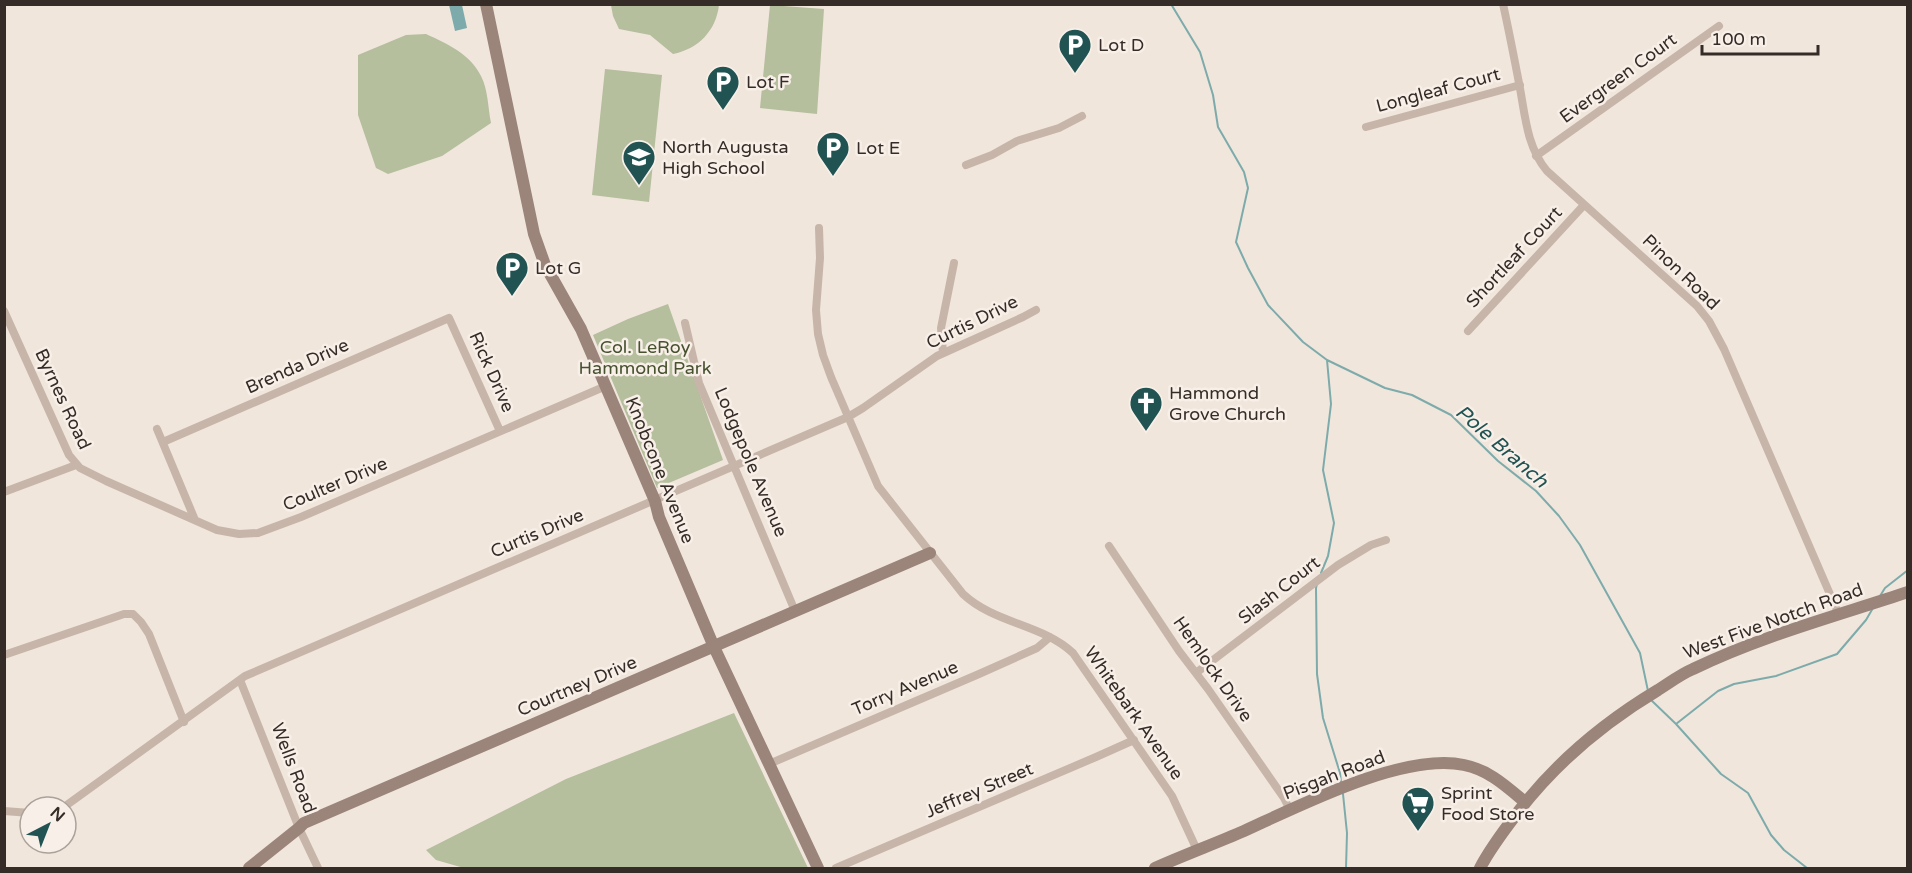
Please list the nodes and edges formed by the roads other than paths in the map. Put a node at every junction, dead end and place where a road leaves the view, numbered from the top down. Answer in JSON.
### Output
{"nodes":[{"id":1,"x":486,"y":4,"type":"edge"},
{"id":2,"x":1503,"y":4,"type":"edge"},
{"id":3,"x":1719,"y":26,"type":"dead end"},
{"id":4,"x":1520,"y":85,"type":"junction"},
{"id":5,"x":1082,"y":116,"type":"dead end"},
{"id":6,"x":1366,"y":127,"type":"dead end"},
{"id":7,"x":1536,"y":156,"type":"junction"},
{"id":8,"x":966,"y":165,"type":"dead end"},
{"id":9,"x":1584,"y":205,"type":"junction"},
{"id":10,"x":819,"y":228,"type":"dead end"},
{"id":11,"x":954,"y":263,"type":"dead end"},
{"id":12,"x":1035,"y":310,"type":"dead end"},
{"id":13,"x":4,"y":311,"type":"edge"},
{"id":14,"x":685,"y":323,"type":"dead end"},
{"id":15,"x":453,"y":326,"type":"joint"},
{"id":16,"x":1468,"y":331,"type":"dead end"},
{"id":17,"x":943,"y":353,"type":"junction"},
{"id":18,"x":606,"y":387,"type":"junction"},
{"id":19,"x":848,"y":417,"type":"junction"},
{"id":20,"x":158,"y":429,"type":"dead end"},
{"id":21,"x":500,"y":431,"type":"junction"},
{"id":22,"x":163,"y":442,"type":"junction"},
{"id":23,"x":76,"y":465,"type":"junction"},
{"id":24,"x":734,"y":466,"type":"junction"},
{"id":25,"x":4,"y":492,"type":"edge"},
{"id":26,"x":655,"y":501,"type":"junction"},
{"id":27,"x":195,"y":520,"type":"junction"},
{"id":28,"x":1386,"y":540,"type":"dead end"},
{"id":29,"x":1110,"y":546,"type":"dead end"},
{"id":30,"x":930,"y":553,"type":"junction"},
{"id":31,"x":1908,"y":592,"type":"edge"},
{"id":32,"x":795,"y":611,"type":"junction"},
{"id":33,"x":1839,"y":615,"type":"junction"},
{"id":34,"x":1050,"y":637,"type":"junction"},
{"id":35,"x":714,"y":647,"type":"junction"},
{"id":36,"x":4,"y":655,"type":"edge"},
{"id":37,"x":1196,"y":673,"type":"junction"},
{"id":38,"x":240,"y":680,"type":"junction"},
{"id":39,"x":184,"y":722,"type":"junction"},
{"id":40,"x":1134,"y":740,"type":"junction"},
{"id":41,"x":769,"y":764,"type":"junction"},
{"id":42,"x":78,"y":797,"type":"edge"},
{"id":43,"x":1525,"y":802,"type":"junction"},
{"id":44,"x":1290,"y":810,"type":"junction"},
{"id":45,"x":299,"y":828,"type":"junction"},
{"id":46,"x":1197,"y":850,"type":"junction"},
{"id":47,"x":249,"y":868,"type":"edge"},
{"id":48,"x":318,"y":868,"type":"edge"},
{"id":49,"x":818,"y":868,"type":"edge"},
{"id":50,"x":836,"y":868,"type":"edge"},
{"id":51,"x":1155,"y":868,"type":"edge"},
{"id":52,"x":1480,"y":868,"type":"edge"}],
"edges":[{"from":1,"to":18,"type":"street","name":"Knobcone Avenue"},
{"from":2,"to":4,"type":"street","name":"Pinon Road"},
{"from":3,"to":7,"type":"street","name":"Evergreen Court"},
{"from":4,"to":6,"type":"street","name":"Longleaf Court"},
{"from":4,"to":7,"type":"street","name":"Pinon Road"},
{"from":5,"to":8,"type":"street"},
{"from":7,"to":9,"type":"street","name":"Pinon Road"},
{"from":9,"to":16,"type":"street","name":"Shortleaf Court"},
{"from":9,"to":33,"type":"street","name":"Pinon Road"},
{"from":10,"to":19,"type":"street","name":"Whitebark Avenue"},
{"from":11,"to":17,"type":"street"},
{"from":12,"to":17,"type":"street","name":"Curtis Drive"},
{"from":13,"to":23,"type":"street","name":"Byrnes Road"},
{"from":14,"to":24,"type":"street","name":"Lodgepole Avenue"},
{"from":15,"to":21,"type":"street","name":"Rick Drive"},
{"from":15,"to":22,"type":"street","name":"Brenda Drive"},
{"from":17,"to":19,"type":"street","name":"Curtis Drive"},
{"from":18,"to":21,"type":"street","name":"Coulter Drive"},
{"from":18,"to":26,"type":"street","name":"Knobcone Avenue"},
{"from":19,"to":24,"type":"street","name":"Curtis Drive"},
{"from":19,"to":30,"type":"street","name":"Whitebark Avenue"},
{"from":20,"to":22,"type":"street"},
{"from":21,"to":27,"type":"street","name":"Coulter Drive"},
{"from":22,"to":27,"type":"street"},
{"from":23,"to":25,"type":"street","name":"Byrnes Road"},
{"from":23,"to":27,"type":"street","name":"Coulter Drive"},
{"from":24,"to":26,"type":"street","name":"Curtis Drive"},
{"from":24,"to":32,"type":"street","name":"Lodgepole Avenue"},
{"from":26,"to":35,"type":"street","name":"Knobcone Avenue"},
{"from":26,"to":38,"type":"street","name":"Curtis Drive"},
{"from":28,"to":37,"type":"street","name":"Slash Court"},
{"from":29,"to":37,"type":"street","name":"Hemlock Drive"},
{"from":30,"to":32,"type":"street","name":"Courtney Drive"},
{"from":30,"to":34,"type":"street","name":"Whitebark Avenue"},
{"from":31,"to":33,"type":"street","name":"West Five Notch Road"},
{"from":32,"to":35,"type":"street","name":"Courtney Drive"},
{"from":33,"to":43,"type":"street","name":"West Five Notch Road"},
{"from":34,"to":40,"type":"street","name":"Whitebark Avenue"},
{"from":34,"to":41,"type":"street","name":"Torry Avenue"},
{"from":35,"to":41,"type":"street","name":"Knobcone Avenue"},
{"from":35,"to":45,"type":"street","name":"Courtney Drive"},
{"from":36,"to":39,"type":"street"},
{"from":37,"to":44,"type":"street","name":"Hemlock Drive"},
{"from":38,"to":39,"type":"street","name":"Curtis Drive"},
{"from":38,"to":45,"type":"street","name":"Wells Road"},
{"from":39,"to":42,"type":"street","name":"Curtis Drive"},
{"from":40,"to":46,"type":"street","name":"Whitebark Avenue"},
{"from":40,"to":50,"type":"street","name":"Jeffrey Street"},
{"from":41,"to":49,"type":"street","name":"Knobcone Avenue"},
{"from":43,"to":44,"type":"street","name":"Pisgah Road"},
{"from":43,"to":52,"type":"street","name":"West Five Notch Road"},
{"from":44,"to":46,"type":"street","name":"Pisgah Road"},
{"from":45,"to":47,"type":"street","name":"Courtney Drive"},
{"from":45,"to":48,"type":"street","name":"Wells Road"},
{"from":46,"to":51,"type":"street","name":"Pisgah Road"}]}
